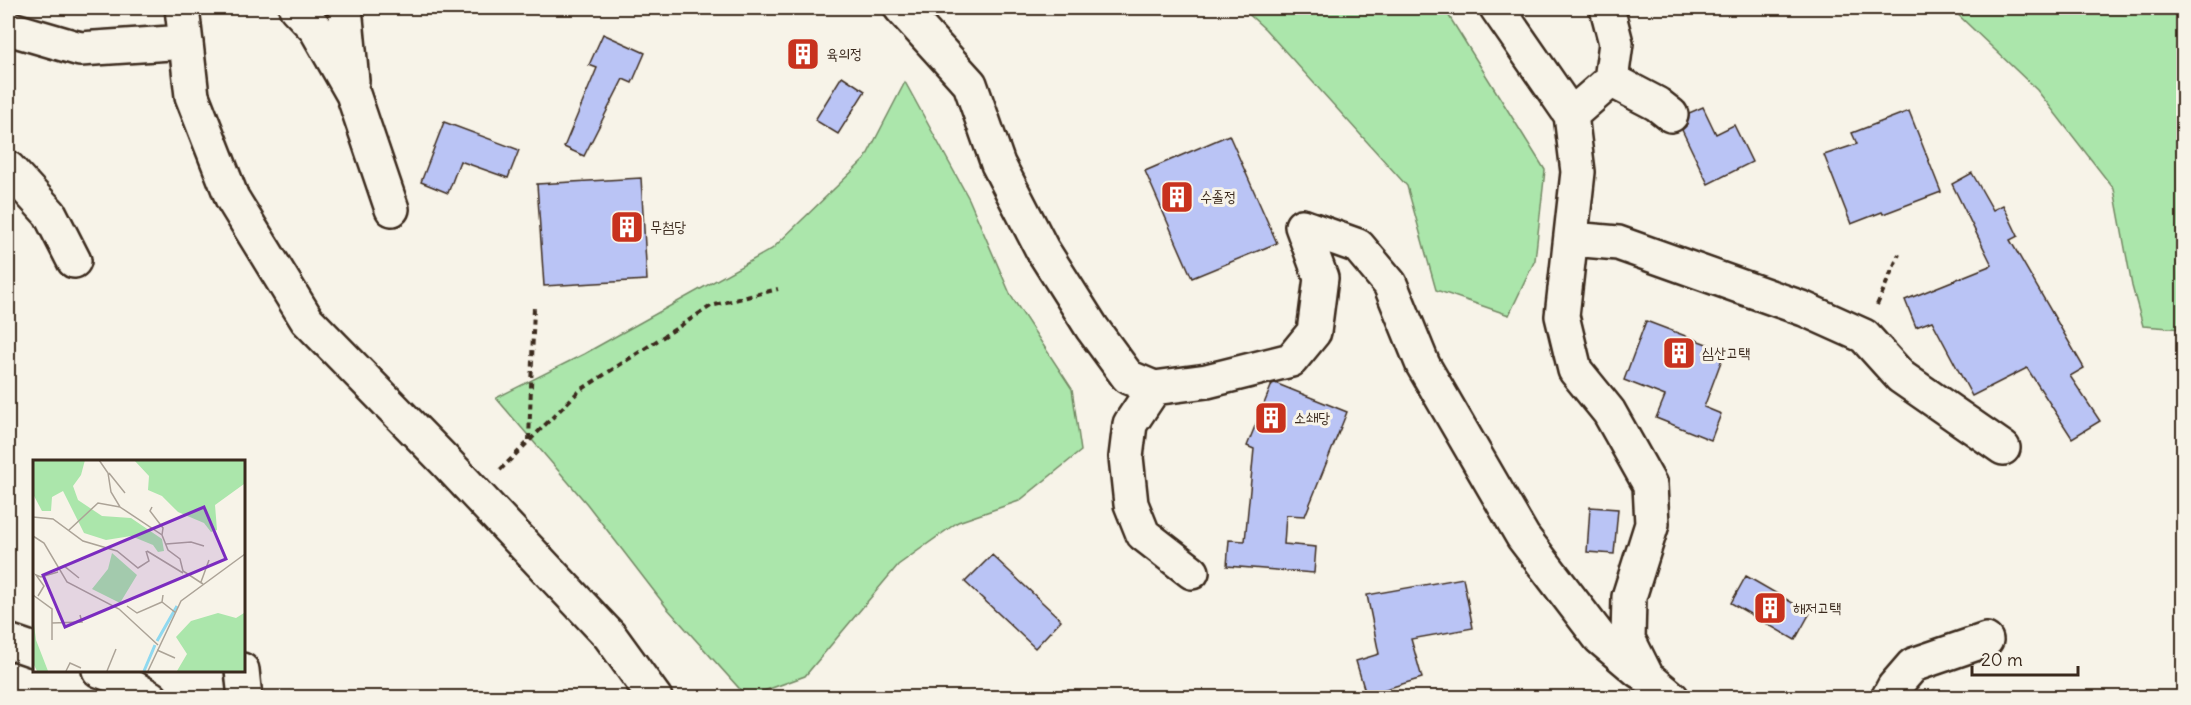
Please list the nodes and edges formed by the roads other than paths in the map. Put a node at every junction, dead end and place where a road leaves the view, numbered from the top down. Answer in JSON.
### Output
{"nodes":[{"id":1,"x":182,"y":8,"type":"edge"},
{"id":2,"x":296,"y":8,"type":"edge"},
{"id":3,"x":345,"y":8,"type":"edge"},
{"id":4,"x":901,"y":8,"type":"edge"},
{"id":5,"x":1497,"y":8,"type":"edge"},
{"id":6,"x":1607,"y":8,"type":"edge"},
{"id":7,"x":8,"y":28,"type":"edge"},
{"id":8,"x":186,"y":42,"type":"junction"},
{"id":9,"x":1611,"y":80,"type":"junction"},
{"id":10,"x":353,"y":94,"type":"junction"},
{"id":11,"x":1570,"y":115,"type":"junction"},
{"id":12,"x":1671,"y":115,"type":"dead end"},
{"id":13,"x":8,"y":168,"type":"edge"},
{"id":14,"x":392,"y":209,"type":"dead end"},
{"id":15,"x":1572,"y":239,"type":"junction"},
{"id":16,"x":74,"y":261,"type":"dead end"},
{"id":17,"x":1154,"y":388,"type":"junction"},
{"id":18,"x":2003,"y":448,"type":"dead end"},
{"id":19,"x":1192,"y":572,"type":"dead end"},
{"id":20,"x":1986,"y":640,"type":"dead end"},
{"id":21,"x":8,"y":641,"type":"edge"},
{"id":22,"x":33,"y":650,"type":"edge"},
{"id":23,"x":104,"y":672,"type":"edge"},
{"id":24,"x":242,"y":672,"type":"edge"},
{"id":25,"x":1647,"y":677,"type":"junction"},
{"id":26,"x":151,"y":698,"type":"edge"},
{"id":27,"x":245,"y":698,"type":"edge"},
{"id":28,"x":655,"y":698,"type":"edge"},
{"id":29,"x":1672,"y":698,"type":"edge"},
{"id":30,"x":1888,"y":698,"type":"edge"}],
"edges":[{"from":1,"to":8,"type":"lane"},
{"from":2,"to":10,"type":"lane"},
{"from":3,"to":10,"type":"lane"},
{"from":4,"to":17,"type":"lane"},
{"from":5,"to":11,"type":"lane"},
{"from":6,"to":9,"type":"lane"},
{"from":7,"to":8,"type":"lane"},
{"from":8,"to":28,"type":"lane"},
{"from":9,"to":11,"type":"lane"},
{"from":9,"to":12,"type":"lane"},
{"from":10,"to":14,"type":"lane"},
{"from":11,"to":15,"type":"lane"},
{"from":13,"to":16,"type":"lane"},
{"from":15,"to":18,"type":"lane"},
{"from":15,"to":25,"type":"lane"},
{"from":17,"to":19,"type":"lane"},
{"from":17,"to":25,"type":"lane"},
{"from":20,"to":30,"type":"lane"},
{"from":21,"to":22,"type":"lane"},
{"from":23,"to":26,"type":"lane"},
{"from":24,"to":27,"type":"lane"},
{"from":25,"to":29,"type":"lane"}]}
